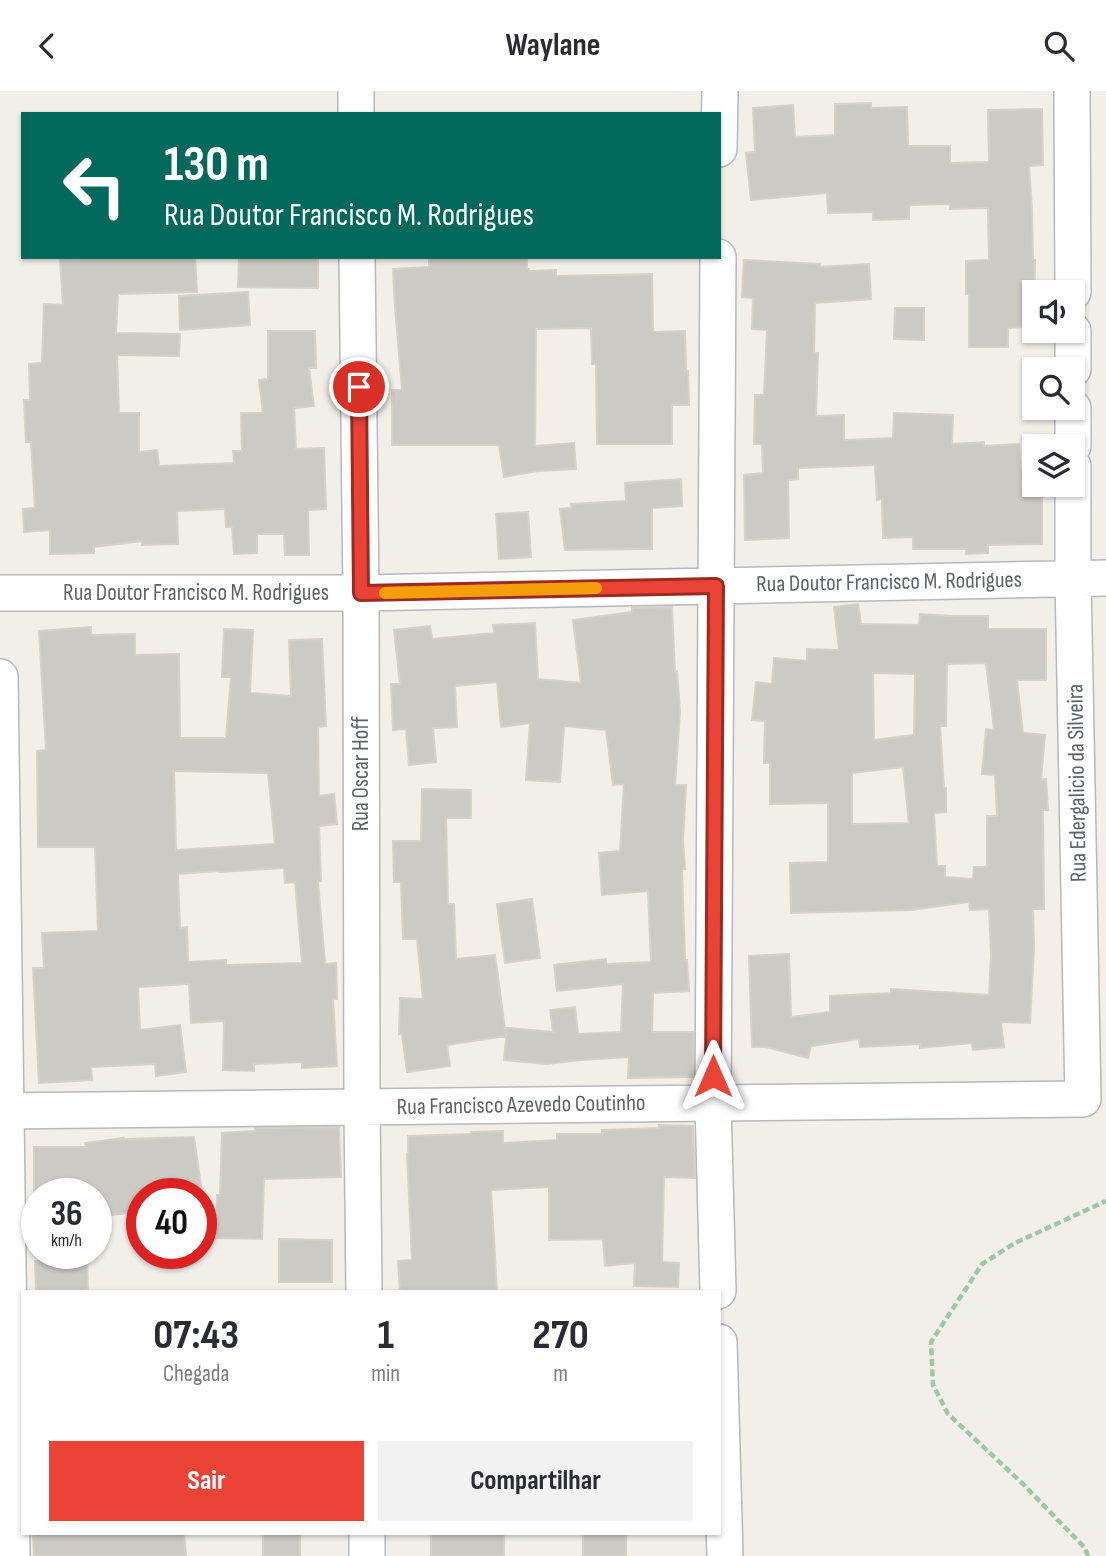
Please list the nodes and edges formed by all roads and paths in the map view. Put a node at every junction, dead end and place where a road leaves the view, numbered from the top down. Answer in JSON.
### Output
{"nodes":[{"id":1,"x":356,"y":91,"type":"edge"},
{"id":2,"x":720,"y":91,"type":"edge"},
{"id":3,"x":1072,"y":91,"type":"edge"},
{"id":4,"x":356,"y":112,"type":"edge"},
{"id":5,"x":720,"y":112,"type":"edge"},
{"id":6,"x":358,"y":259,"type":"edge"},
{"id":7,"x":718,"y":259,"type":"edge"},
{"id":8,"x":1073,"y":280,"type":"edge"},
{"id":9,"x":1077,"y":497,"type":"edge"},
{"id":10,"x":1089,"y":577,"type":"edge"},
{"id":11,"x":716,"y":586,"type":"junction"},
{"id":12,"x":0,"y":593,"type":"edge"},
{"id":13,"x":361,"y":593,"type":"junction"},
{"id":14,"x":0,"y":677,"type":"edge"},
{"id":15,"x":1083,"y":1099,"type":"joint"},
{"id":16,"x":713,"y":1103,"type":"junction"},
{"id":17,"x":362,"y":1107,"type":"junction"},
{"id":18,"x":3,"y":1111,"type":"edge"},
{"id":19,"x":1106,"y":1201,"type":"edge"},
{"id":20,"x":364,"y":1290,"type":"edge"},
{"id":21,"x":718,"y":1290,"type":"edge"},
{"id":22,"x":721,"y":1413,"type":"edge"},
{"id":23,"x":367,"y":1535,"type":"edge"},
{"id":24,"x":12,"y":1556,"type":"edge"},
{"id":25,"x":367,"y":1556,"type":"edge"},
{"id":26,"x":725,"y":1556,"type":"edge"},
{"id":27,"x":1088,"y":1556,"type":"edge"}],
"edges":[{"from":1,"to":4,"type":"street"},
{"from":2,"to":5,"type":"street"},
{"from":3,"to":8,"type":"street"},
{"from":6,"to":13,"type":"street","name":"Rua Oscar Hoff"},
{"from":7,"to":11,"type":"street"},
{"from":9,"to":10,"type":"street","name":"Rua Edergalicio da Silveira"},
{"from":10,"to":11,"type":"street","name":"Rua Doutor Francisco M. Rodrigues"},
{"from":10,"to":15,"type":"street","name":"Rua Edergalicio da Silveira"},
{"from":11,"to":13,"type":"street","name":"Rua Doutor Francisco M. Rodrigues"},
{"from":11,"to":16,"type":"street"},
{"from":12,"to":13,"type":"street","name":"Rua Doutor Francisco M. Rodrigues"},
{"from":13,"to":17,"type":"street","name":"Rua Oscar Hoff"},
{"from":14,"to":18,"type":"street"},
{"from":15,"to":16,"type":"street","name":"Rua Francisco Azevedo Coutinho"},
{"from":16,"to":17,"type":"street","name":"Rua Francisco Azevedo Coutinho"},
{"from":16,"to":21,"type":"street"},
{"from":17,"to":18,"type":"street","name":"Rua Francisco Azevedo Coutinho"},
{"from":17,"to":20,"type":"street","name":"Rua Oscar Hoff"},
{"from":18,"to":24,"type":"street"},
{"from":19,"to":27,"type":"path"},
{"from":22,"to":26,"type":"street"},
{"from":23,"to":25,"type":"street"}]}
